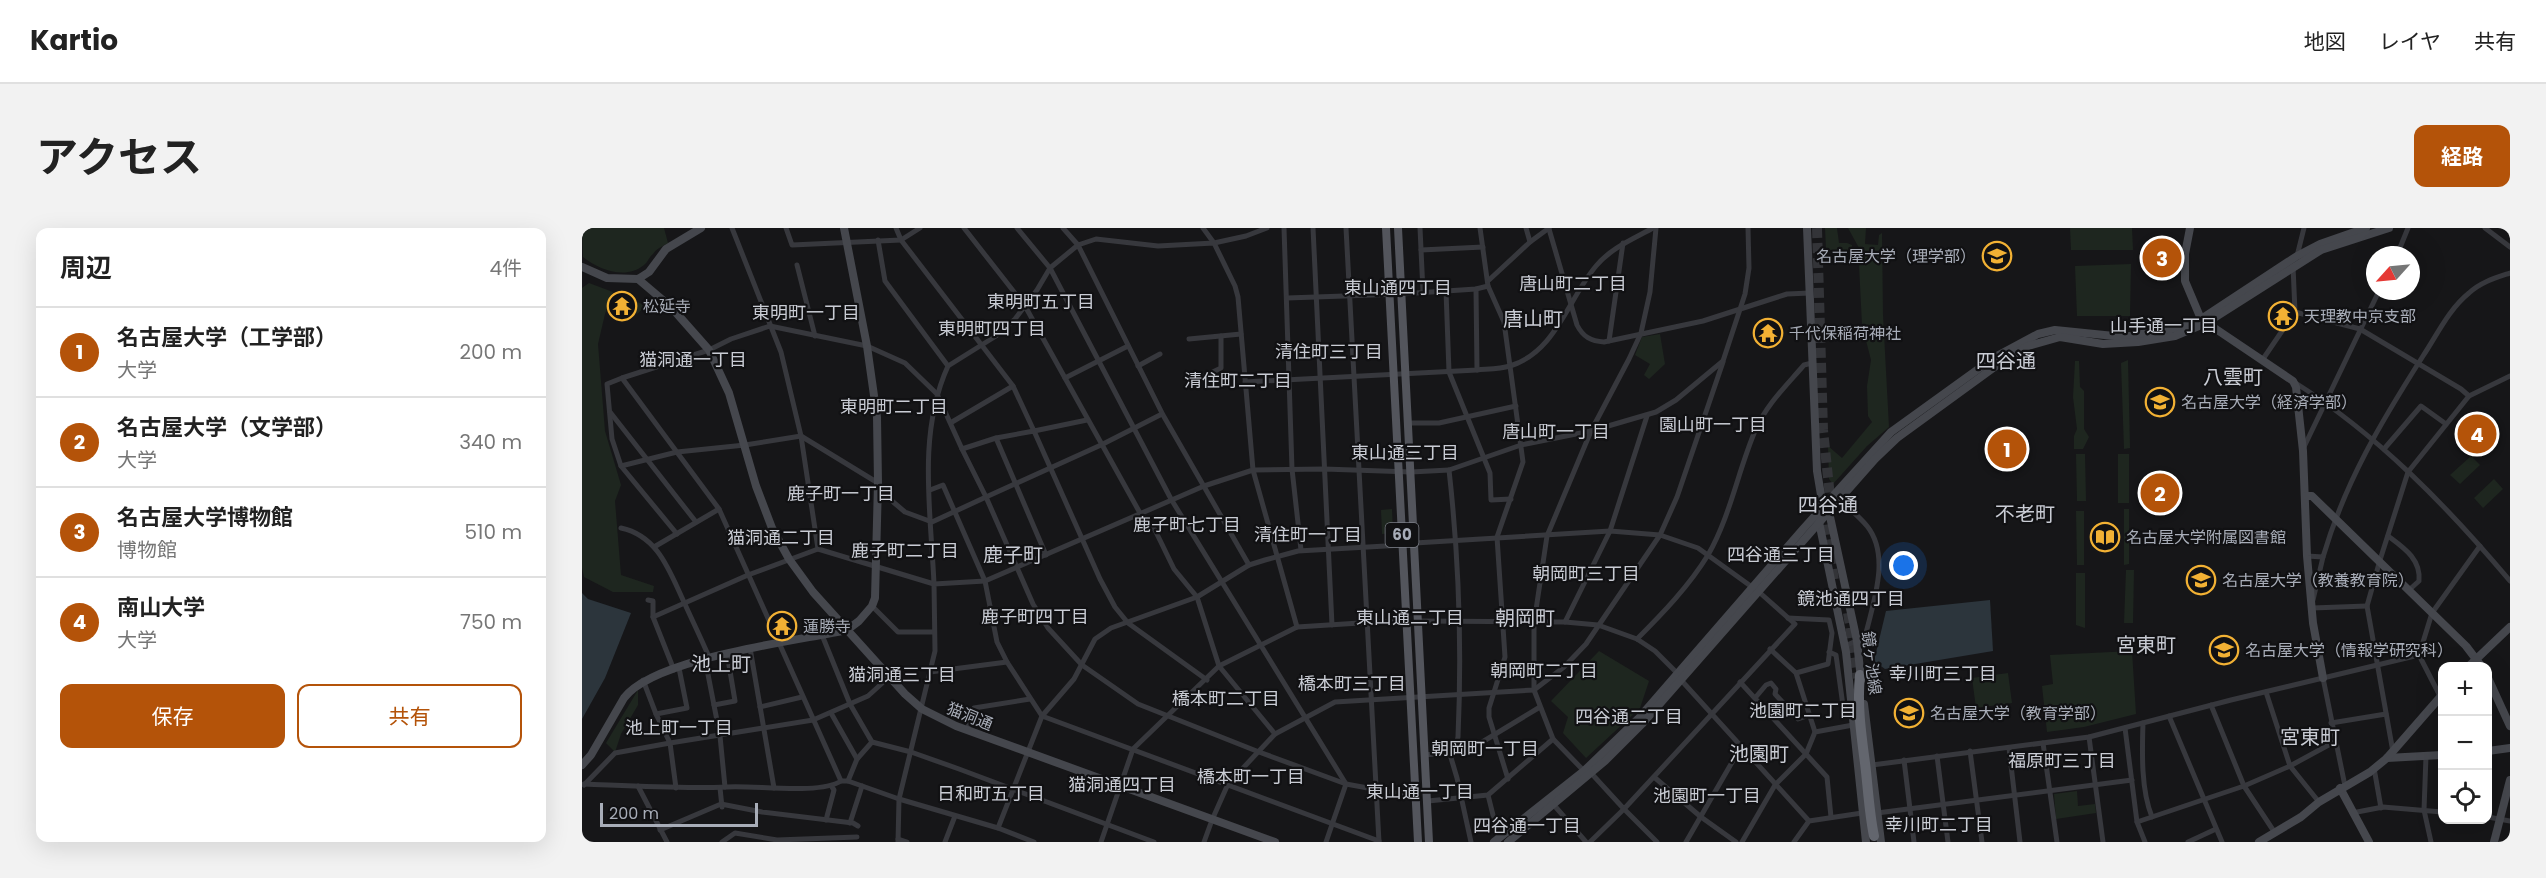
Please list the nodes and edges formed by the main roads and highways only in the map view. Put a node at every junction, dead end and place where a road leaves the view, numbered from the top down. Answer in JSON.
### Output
{"nodes":[{"id":1,"x":1386,"y":228,"type":"edge"},
{"id":2,"x":1398,"y":228,"type":"edge"},
{"id":3,"x":1860,"y":675,"type":"tunnel mouth"},
{"id":4,"x":1874,"y":840,"type":"edge"},
{"id":5,"x":1418,"y":842,"type":"edge"},
{"id":6,"x":1429,"y":842,"type":"edge"}],
"edges":[{"from":1,"to":5,"type":"main road","number":"60"},
{"from":2,"to":6,"type":"main road","number":"60"},
{"from":3,"to":4,"type":"highway"}]}
